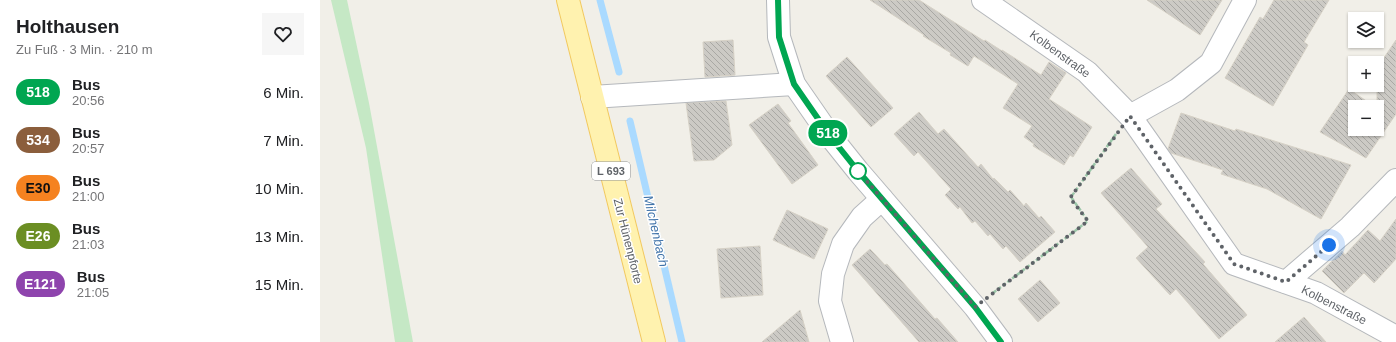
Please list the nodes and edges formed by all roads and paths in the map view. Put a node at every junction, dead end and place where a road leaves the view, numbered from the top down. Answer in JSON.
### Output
{"nodes":[{"id":1,"x":568,"y":0,"type":"edge"},
{"id":2,"x":778,"y":0,"type":"edge"},
{"id":3,"x":983,"y":0,"type":"edge"},
{"id":4,"x":1245,"y":0,"type":"edge"},
{"id":5,"x":794,"y":84,"type":"junction"},
{"id":6,"x":592,"y":97,"type":"junction"},
{"id":7,"x":1130,"y":116,"type":"junction"},
{"id":8,"x":1396,"y":180,"type":"edge"},
{"id":9,"x":882,"y":199,"type":"junction"},
{"id":10,"x":1286,"y":282,"type":"junction"},
{"id":11,"x":975,"y":307,"type":"junction"},
{"id":12,"x":1396,"y":337,"type":"edge"},
{"id":13,"x":654,"y":342,"type":"edge"},
{"id":14,"x":842,"y":342,"type":"edge"},
{"id":15,"x":1001,"y":342,"type":"edge"}],
"edges":[{"from":1,"to":6,"type":"main road","name":"Zur Hünenpforte","number":"L 693"},
{"from":2,"to":5,"type":"street"},
{"from":3,"to":7,"type":"street","name":"Kolbenstraße"},
{"from":4,"to":7,"type":"street"},
{"from":5,"to":6,"type":"street"},
{"from":5,"to":9,"type":"street"},
{"from":6,"to":13,"type":"main road","name":"Zur Hünenpforte","number":"L 693"},
{"from":7,"to":10,"type":"street","name":"Kolbenstraße"},
{"from":7,"to":11,"type":"path"},
{"from":8,"to":10,"type":"street"},
{"from":9,"to":11,"type":"street"},
{"from":9,"to":14,"type":"street"},
{"from":10,"to":12,"type":"street","name":"Kolbenstraße"},
{"from":11,"to":15,"type":"street"}]}
